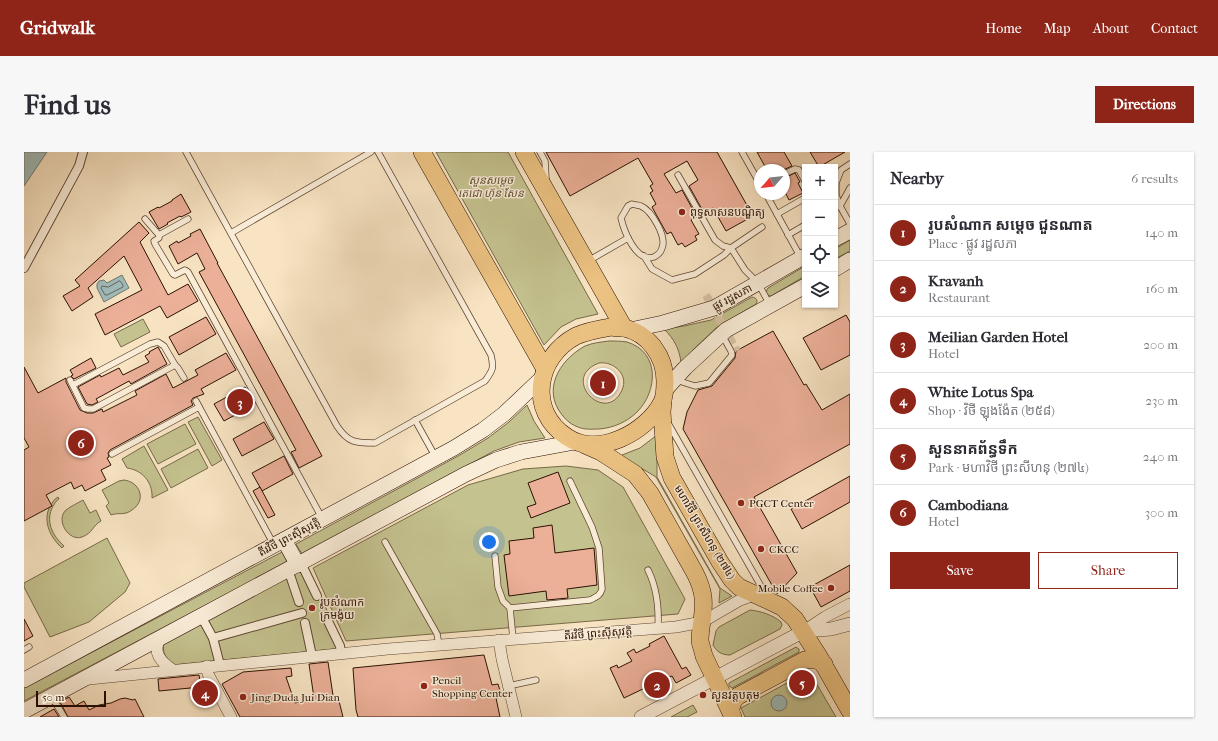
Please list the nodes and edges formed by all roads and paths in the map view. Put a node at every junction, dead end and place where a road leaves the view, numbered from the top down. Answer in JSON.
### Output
{"nodes":[{"id":1,"x":82,"y":152,"type":"edge"},
{"id":2,"x":186,"y":152,"type":"edge"},
{"id":3,"x":371,"y":152,"type":"edge"},
{"id":4,"x":378,"y":152,"type":"edge"},
{"id":5,"x":422,"y":152,"type":"edge"},
{"id":6,"x":524,"y":152,"type":"edge"},
{"id":7,"x":540,"y":152,"type":"edge"},
{"id":8,"x":742,"y":152,"type":"edge"},
{"id":9,"x":850,"y":164,"type":"edge"},
{"id":10,"x":790,"y":171,"type":"edge"},
{"id":11,"x":754,"y":173,"type":"edge"},
{"id":12,"x":678,"y":175,"type":"dead end"},
{"id":13,"x":802,"y":176,"type":"edge"},
{"id":14,"x":850,"y":188,"type":"edge"},
{"id":15,"x":546,"y":191,"type":"junction"},
{"id":16,"x":769,"y":200,"type":"edge"},
{"id":17,"x":802,"y":200,"type":"edge"},
{"id":18,"x":836,"y":200,"type":"edge"},
{"id":19,"x":838,"y":206,"type":"edge"},
{"id":20,"x":838,"y":208,"type":"edge"},
{"id":21,"x":777,"y":214,"type":"junction"},
{"id":22,"x":145,"y":219,"type":"dead end"},
{"id":23,"x":188,"y":219,"type":"dead end"},
{"id":24,"x":850,"y":224,"type":"edge"},
{"id":25,"x":762,"y":227,"type":"dead end"},
{"id":26,"x":802,"y":227,"type":"edge"},
{"id":27,"x":850,"y":231,"type":"edge"},
{"id":28,"x":231,"y":233,"type":"junction"},
{"id":29,"x":159,"y":235,"type":"junction"},
{"id":30,"x":788,"y":235,"type":"junction"},
{"id":31,"x":838,"y":237,"type":"edge"},
{"id":32,"x":628,"y":238,"type":"junction"},
{"id":33,"x":731,"y":248,"type":"junction"},
{"id":34,"x":644,"y":256,"type":"junction"},
{"id":35,"x":802,"y":256,"type":"edge"},
{"id":36,"x":802,"y":258,"type":"edge"},
{"id":37,"x":850,"y":260,"type":"edge"},
{"id":38,"x":586,"y":262,"type":"junction"},
{"id":39,"x":838,"y":267,"type":"edge"},
{"id":40,"x":24,"y":268,"type":"edge"},
{"id":41,"x":758,"y":283,"type":"junction"},
{"id":42,"x":802,"y":288,"type":"edge"},
{"id":43,"x":770,"y":305,"type":"junction"},
{"id":44,"x":627,"y":329,"type":"junction"},
{"id":45,"x":722,"y":334,"type":"junction"},
{"id":46,"x":175,"y":365,"type":"junction"},
{"id":47,"x":544,"y":374,"type":"junction"},
{"id":48,"x":184,"y":378,"type":"dead end"},
{"id":49,"x":666,"y":396,"type":"junction"},
{"id":50,"x":196,"y":401,"type":"dead end"},
{"id":51,"x":199,"y":407,"type":"junction"},
{"id":52,"x":415,"y":420,"type":"junction"},
{"id":53,"x":580,"y":443,"type":"junction"},
{"id":54,"x":112,"y":454,"type":"dead end"},
{"id":55,"x":436,"y":458,"type":"junction"},
{"id":56,"x":570,"y":481,"type":"dead end"},
{"id":57,"x":322,"y":519,"type":"junction"},
{"id":58,"x":385,"y":542,"type":"dead end"},
{"id":59,"x":279,"y":543,"type":"junction"},
{"id":60,"x":495,"y":556,"type":"dead end"},
{"id":61,"x":296,"y":566,"type":"junction"},
{"id":62,"x":648,"y":570,"type":"dead end"},
{"id":63,"x":317,"y":596,"type":"dead end"},
{"id":64,"x":761,"y":597,"type":"junction"},
{"id":65,"x":299,"y":602,"type":"dead end"},
{"id":66,"x":850,"y":604,"type":"edge"},
{"id":67,"x":510,"y":608,"type":"junction"},
{"id":68,"x":302,"y":613,"type":"dead end"},
{"id":69,"x":201,"y":616,"type":"junction"},
{"id":70,"x":326,"y":617,"type":"dead end"},
{"id":71,"x":702,"y":622,"type":"junction"},
{"id":72,"x":305,"y":623,"type":"dead end"},
{"id":73,"x":850,"y":624,"type":"edge"},
{"id":74,"x":658,"y":628,"type":"junction"},
{"id":75,"x":804,"y":631,"type":"junction"},
{"id":76,"x":160,"y":638,"type":"junction"},
{"id":77,"x":212,"y":638,"type":"junction"},
{"id":78,"x":513,"y":639,"type":"junction"},
{"id":79,"x":500,"y":640,"type":"junction"},
{"id":80,"x":439,"y":645,"type":"junction"},
{"id":81,"x":340,"y":654,"type":"junction"},
{"id":82,"x":312,"y":656,"type":"junction"},
{"id":83,"x":824,"y":664,"type":"junction"},
{"id":84,"x":220,"y":665,"type":"junction"},
{"id":85,"x":207,"y":666,"type":"junction"},
{"id":86,"x":173,"y":670,"type":"junction"},
{"id":87,"x":714,"y":678,"type":"junction"},
{"id":88,"x":84,"y":679,"type":"junction"},
{"id":89,"x":24,"y":680,"type":"edge"},
{"id":90,"x":536,"y":680,"type":"dead end"},
{"id":91,"x":508,"y":686,"type":"junction"},
{"id":92,"x":52,"y":696,"type":"junction"},
{"id":93,"x":24,"y":711,"type":"edge"},
{"id":94,"x":850,"y":712,"type":"edge"},
{"id":95,"x":732,"y":714,"type":"edge"},
{"id":96,"x":64,"y":717,"type":"edge"},
{"id":97,"x":231,"y":717,"type":"edge"},
{"id":98,"x":516,"y":717,"type":"edge"},
{"id":99,"x":641,"y":717,"type":"edge"}],
"edges":[{"from":1,"to":40,"type":"street"},
{"from":2,"to":28,"type":"lane"},
{"from":3,"to":28,"type":"lane"},
{"from":4,"to":52,"type":"lane"},
{"from":5,"to":47,"type":"main road"},
{"from":6,"to":15,"type":"main road"},
{"from":7,"to":15,"type":"lane"},
{"from":8,"to":11,"type":"lane"},
{"from":9,"to":18,"type":"lane"},
{"from":10,"to":13,"type":"lane"},
{"from":12,"to":33,"type":"lane"},
{"from":14,"to":19,"type":"lane"},
{"from":15,"to":38,"type":"main road"},
{"from":16,"to":21,"type":"lane"},
{"from":17,"to":21,"type":"lane"},
{"from":20,"to":24,"type":"lane"},
{"from":21,"to":30,"type":"lane"},
{"from":22,"to":29,"type":"lane"},
{"from":23,"to":29,"type":"lane"},
{"from":25,"to":33,"type":"lane"},
{"from":26,"to":30,"type":"lane"},
{"from":27,"to":31,"type":"main road"},
{"from":28,"to":52,"type":"lane"},
{"from":29,"to":57,"type":"lane"},
{"from":30,"to":35,"type":"lane"},
{"from":32,"to":34,"type":"lane"},
{"from":32,"to":34,"type":"lane"},
{"from":32,"to":38,"type":"lane"},
{"from":33,"to":34,"type":"lane"},
{"from":33,"to":41,"type":"lane"},
{"from":36,"to":41,"type":"main road","name":"ផ្លូវ រដ្ឋសភា"},
{"from":37,"to":39,"type":"main road"},
{"from":38,"to":44,"type":"main road"},
{"from":41,"to":43,"type":"lane"},
{"from":41,"to":44,"type":"main road","name":"ផ្លូវ រដ្ឋសភា"},
{"from":42,"to":43,"type":"main road"},
{"from":43,"to":45,"type":"main road"},
{"from":44,"to":47,"type":"main road"},
{"from":44,"to":49,"type":"main road"},
{"from":45,"to":49,"type":"main road"},
{"from":45,"to":49,"type":"lane"},
{"from":46,"to":46,"type":"lane"},
{"from":46,"to":48,"type":"lane"},
{"from":47,"to":53,"type":"main road"},
{"from":47,"to":55,"type":"main road","name":"តីរវិថី ព្រះស៊ីសុវត្តិ"},
{"from":49,"to":53,"type":"main road"},
{"from":49,"to":64,"type":"lane"},
{"from":49,"to":64,"type":"main road","name":"មហាវិថី ព្រះសីហនុ (២៧៤)"},
{"from":50,"to":51,"type":"lane"},
{"from":51,"to":54,"type":"lane"},
{"from":51,"to":59,"type":"lane"},
{"from":52,"to":55,"type":"lane"},
{"from":53,"to":61,"type":"main road","name":"តីរវិថី ព្រះស៊ីសុវត្តិ"},
{"from":53,"to":71,"type":"main road"},
{"from":55,"to":57,"type":"main road","name":"តីរវិថី ព្រះស៊ីសុវត្តិ"},
{"from":56,"to":67,"type":"lane"},
{"from":57,"to":59,"type":"main road","name":"តីរវិថី ព្រះស៊ីសុវត្តិ"},
{"from":58,"to":80,"type":"lane"},
{"from":59,"to":61,"type":"main road"},
{"from":59,"to":89,"type":"main road","name":"តីរវិថី ព្រះស៊ីសុវត្តិ"},
{"from":60,"to":67,"type":"lane"},
{"from":61,"to":63,"type":"street"},
{"from":61,"to":65,"type":"street"},
{"from":61,"to":69,"type":"main road","name":"តីរវិថី ព្រះស៊ីសុវត្តិ"},
{"from":62,"to":74,"type":"lane"},
{"from":64,"to":71,"type":"street","name":"តីរវិថី ព្រះស៊ីសុវត្តិ"},
{"from":64,"to":75,"type":"main road","name":"មហាវិថី ព្រះសីហនុ (២៧៤)"},
{"from":66,"to":75,"type":"street"},
{"from":67,"to":78,"type":"lane"},
{"from":68,"to":77,"type":"street"},
{"from":69,"to":76,"type":"main road","name":"តីរវិថី ព្រះស៊ីសុវត្តិ"},
{"from":69,"to":77,"type":"street"},
{"from":70,"to":81,"type":"street"},
{"from":71,"to":74,"type":"street","name":"តីរវិថី ព្រះស៊ីសុវត្តិ"},
{"from":71,"to":87,"type":"main road"},
{"from":72,"to":82,"type":"street"},
{"from":73,"to":75,"type":"street"},
{"from":74,"to":78,"type":"street","name":"តីរវិថី ព្រះស៊ីសុវត្តិ"},
{"from":75,"to":83,"type":"main road","name":"មហាវិថី ព្រះសីហនុ (២៧៤)"},
{"from":75,"to":87,"type":"street"},
{"from":76,"to":86,"type":"street"},
{"from":76,"to":88,"type":"main road","name":"តីរវិថី ព្រះស៊ីសុវត្តិ"},
{"from":77,"to":84,"type":"street"},
{"from":78,"to":79,"type":"street","name":"តីរវិថី ព្រះស៊ីសុវត្តិ"},
{"from":79,"to":80,"type":"street","name":"តីរវិថី ព្រះស៊ីសុវត្តិ"},
{"from":79,"to":91,"type":"street"},
{"from":80,"to":81,"type":"street","name":"តីរវិថី ព្រះស៊ីសុវត្តិ"},
{"from":81,"to":82,"type":"street","name":"តីរវិថី ព្រះស៊ីសុវត្តិ"},
{"from":82,"to":84,"type":"street","name":"តីរវិថី ព្រះស៊ីសុវត្តិ"},
{"from":83,"to":94,"type":"main road","name":"មហាវិថី ព្រះសីហនុ (២៧៤)"},
{"from":83,"to":95,"type":"main road"},
{"from":84,"to":85,"type":"street","name":"តីរវិថី ព្រះស៊ីសុវត្តិ"},
{"from":85,"to":86,"type":"street","name":"តីរវិថី ព្រះស៊ីសុវត្តិ"},
{"from":85,"to":97,"type":"street"},
{"from":86,"to":88,"type":"street","name":"តីរវិថី ព្រះស៊ីសុវត្តិ"},
{"from":87,"to":95,"type":"main road"},
{"from":87,"to":99,"type":"street"},
{"from":88,"to":92,"type":"main road","name":"តីរវិថី ព្រះស៊ីសុវត្តិ"},
{"from":90,"to":91,"type":"lane"},
{"from":91,"to":98,"type":"street"},
{"from":92,"to":93,"type":"main road","name":"តីរវិថី ព្រះស៊ីសុវត្តិ"},
{"from":92,"to":96,"type":"lane"}]}
